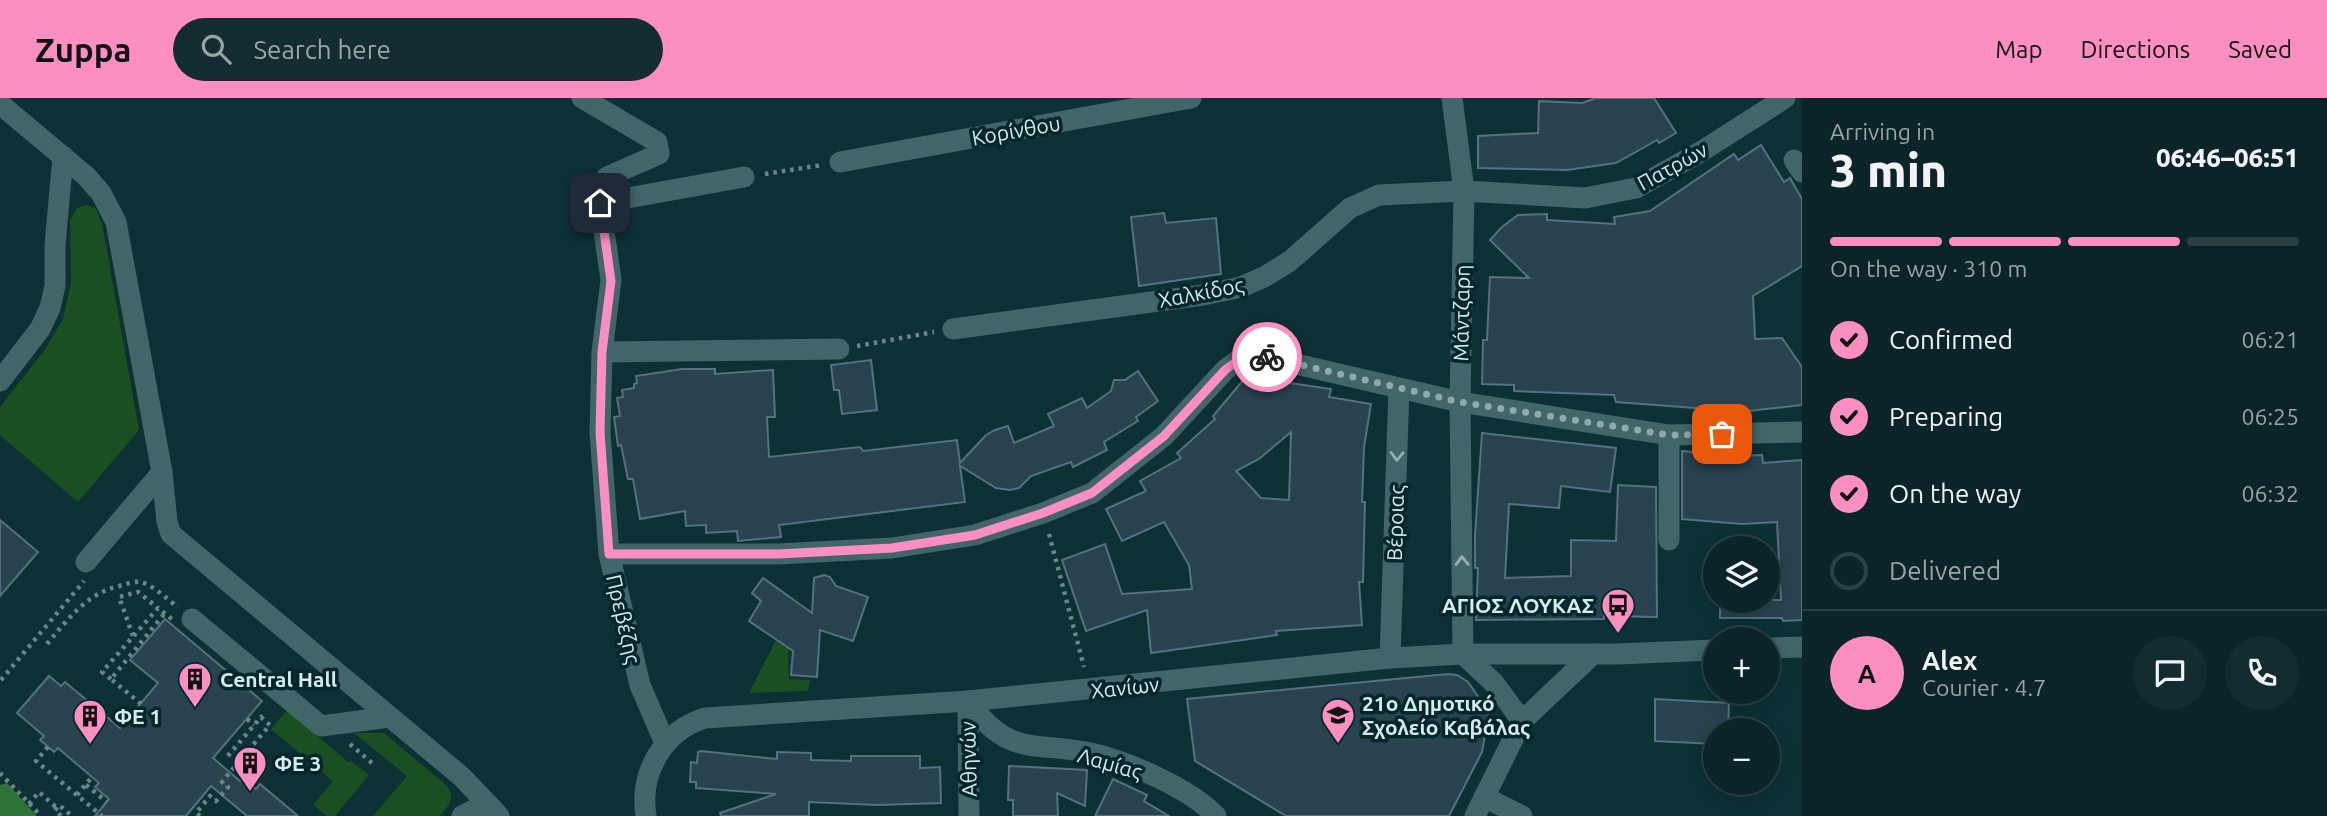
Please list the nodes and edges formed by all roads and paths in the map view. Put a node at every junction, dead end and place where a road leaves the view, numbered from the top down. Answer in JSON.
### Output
{"nodes":[{"id":1,"x":582,"y":98,"type":"edge"},
{"id":2,"x":1191,"y":98,"type":"edge"},
{"id":3,"x":1452,"y":98,"type":"edge"},
{"id":4,"x":1784,"y":98,"type":"edge"},
{"id":5,"x":0,"y":104,"type":"edge"},
{"id":6,"x":1760,"y":104,"type":"edge"},
{"id":7,"x":63,"y":156,"type":"junction"},
{"id":8,"x":840,"y":162,"type":"joint"},
{"id":9,"x":744,"y":177,"type":"joint"},
{"id":10,"x":1464,"y":191,"type":"junction"},
{"id":11,"x":600,"y":203,"type":"junction"},
{"id":12,"x":953,"y":329,"type":"joint"},
{"id":13,"x":839,"y":349,"type":"joint"},
{"id":14,"x":602,"y":352,"type":"junction"},
{"id":15,"x":0,"y":381,"type":"edge"},
{"id":16,"x":1399,"y":388,"type":"junction"},
{"id":17,"x":1460,"y":402,"type":"junction"},
{"id":18,"x":1802,"y":432,"type":"edge"},
{"id":19,"x":1669,"y":435,"type":"junction"},
{"id":20,"x":162,"y":472,"type":"junction"},
{"id":21,"x":1043,"y":513,"type":"junction"},
{"id":22,"x":1669,"y":540,"type":"dead end"},
{"id":23,"x":609,"y":554,"type":"junction"},
{"id":24,"x":87,"y":569,"type":"joint"},
{"id":25,"x":123,"y":584,"type":"junction"},
{"id":26,"x":126,"y":595,"type":"junction"},
{"id":27,"x":158,"y":608,"type":"junction"},
{"id":28,"x":192,"y":619,"type":"joint"},
{"id":29,"x":133,"y":636,"type":"junction"},
{"id":30,"x":47,"y":644,"type":"dead end"},
{"id":31,"x":1802,"y":647,"type":"edge"},
{"id":32,"x":1780,"y":648,"type":"edge"},
{"id":33,"x":1703,"y":650,"type":"edge"},
{"id":34,"x":1463,"y":654,"type":"junction"},
{"id":35,"x":1593,"y":654,"type":"junction"},
{"id":36,"x":1390,"y":657,"type":"junction"},
{"id":37,"x":111,"y":679,"type":"junction"},
{"id":38,"x":1,"y":680,"type":"edge"},
{"id":39,"x":1090,"y":690,"type":"junction"},
{"id":40,"x":968,"y":701,"type":"junction"},
{"id":41,"x":141,"y":704,"type":"dead end"},
{"id":42,"x":389,"y":717,"type":"junction"},
{"id":43,"x":247,"y":719,"type":"dead end"},
{"id":44,"x":1522,"y":721,"type":"junction"},
{"id":45,"x":254,"y":725,"type":"junction"},
{"id":46,"x":665,"y":743,"type":"junction"},
{"id":47,"x":48,"y":747,"type":"dead end"},
{"id":48,"x":359,"y":751,"type":"dead end"},
{"id":49,"x":227,"y":757,"type":"dead end"},
{"id":50,"x":372,"y":763,"type":"dead end"},
{"id":51,"x":0,"y":773,"type":"edge"},
{"id":52,"x":92,"y":777,"type":"dead end"},
{"id":53,"x":86,"y":785,"type":"junction"},
{"id":54,"x":77,"y":795,"type":"junction"},
{"id":55,"x":107,"y":802,"type":"dead end"},
{"id":56,"x":29,"y":804,"type":"junction"},
{"id":57,"x":1480,"y":807,"type":"edge"},
{"id":58,"x":57,"y":808,"type":"junction"},
{"id":59,"x":495,"y":812,"type":"edge"},
{"id":60,"x":41,"y":816,"type":"edge"},
{"id":61,"x":61,"y":816,"type":"edge"},
{"id":62,"x":72,"y":816,"type":"edge"},
{"id":63,"x":102,"y":816,"type":"edge"},
{"id":64,"x":200,"y":816,"type":"edge"},
{"id":65,"x":462,"y":816,"type":"edge"},
{"id":66,"x":646,"y":816,"type":"edge"},
{"id":67,"x":969,"y":816,"type":"edge"},
{"id":68,"x":1216,"y":816,"type":"edge"},
{"id":69,"x":1522,"y":816,"type":"edge"}],
"edges":[{"from":1,"to":11,"type":"street"},
{"from":2,"to":8,"type":"street","name":"Κορίνθου"},
{"from":3,"to":10,"type":"street","name":"Μάντζαρη"},
{"from":4,"to":6,"type":"street","name":"Πατρών"},
{"from":5,"to":7,"type":"street"},
{"from":6,"to":10,"type":"street","name":"Πατρών"},
{"from":7,"to":15,"type":"street"},
{"from":7,"to":20,"type":"street"},
{"from":8,"to":9,"type":"path"},
{"from":9,"to":11,"type":"street"},
{"from":10,"to":12,"type":"street","name":"Χαλκίδος"},
{"from":10,"to":17,"type":"street","name":"Μάντζαρη"},
{"from":11,"to":14,"type":"street","name":"Πρεβέζης"},
{"from":12,"to":13,"type":"path"},
{"from":13,"to":14,"type":"street"},
{"from":14,"to":23,"type":"street","name":"Πρεβέζης"},
{"from":16,"to":17,"type":"street"},
{"from":16,"to":21,"type":"street"},
{"from":16,"to":36,"type":"street","name":"Βέροιας","one_way":true},
{"from":17,"to":19,"type":"street"},
{"from":34,"to":17,"type":"street","name":"Μάντζαρη","one_way":true},
{"from":18,"to":19,"type":"street"},
{"from":19,"to":22,"type":"street"},
{"from":20,"to":24,"type":"street"},
{"from":20,"to":42,"type":"street"},
{"from":21,"to":23,"type":"street"},
{"from":21,"to":39,"type":"path"},
{"from":23,"to":46,"type":"street","name":"Πρεβέζης"},
{"from":24,"to":38,"type":"path"},
{"from":25,"to":26,"type":"path"},
{"from":25,"to":28,"type":"path"},
{"from":25,"to":30,"type":"path"},
{"from":26,"to":27,"type":"path"},
{"from":26,"to":29,"type":"path"},
{"from":27,"to":29,"type":"path"},
{"from":27,"to":37,"type":"path"},
{"from":28,"to":42,"type":"street"},
{"from":29,"to":37,"type":"path"},
{"from":31,"to":32,"type":"street"},
{"from":33,"to":35,"type":"street","name":"Χανίων"},
{"from":34,"to":35,"type":"street","name":"Χανίων"},
{"from":34,"to":36,"type":"street","name":"Χανίων"},
{"from":34,"to":44,"type":"street"},
{"from":35,"to":44,"type":"street"},
{"from":36,"to":39,"type":"street","name":"Χανίων"},
{"from":37,"to":41,"type":"path"},
{"from":39,"to":40,"type":"street","name":"Χανίων"},
{"from":40,"to":46,"type":"street","name":"Χανίων"},
{"from":40,"to":67,"type":"street","name":"Αθηνών"},
{"from":40,"to":68,"type":"street","name":"Λαμίας"},
{"from":42,"to":59,"type":"street"},
{"from":43,"to":45,"type":"path"},
{"from":44,"to":57,"type":"street"},
{"from":45,"to":49,"type":"path"},
{"from":45,"to":64,"type":"path"},
{"from":46,"to":66,"type":"street"},
{"from":47,"to":54,"type":"path"},
{"from":48,"to":50,"type":"path"},
{"from":51,"to":56,"type":"path"},
{"from":52,"to":53,"type":"path"},
{"from":53,"to":54,"type":"path"},
{"from":53,"to":55,"type":"path"},
{"from":54,"to":63,"type":"path"},
{"from":56,"to":58,"type":"path"},
{"from":56,"to":60,"type":"path"},
{"from":57,"to":69,"type":"street"},
{"from":58,"to":61,"type":"path"},
{"from":58,"to":62,"type":"path"},
{"from":59,"to":65,"type":"street"}]}
